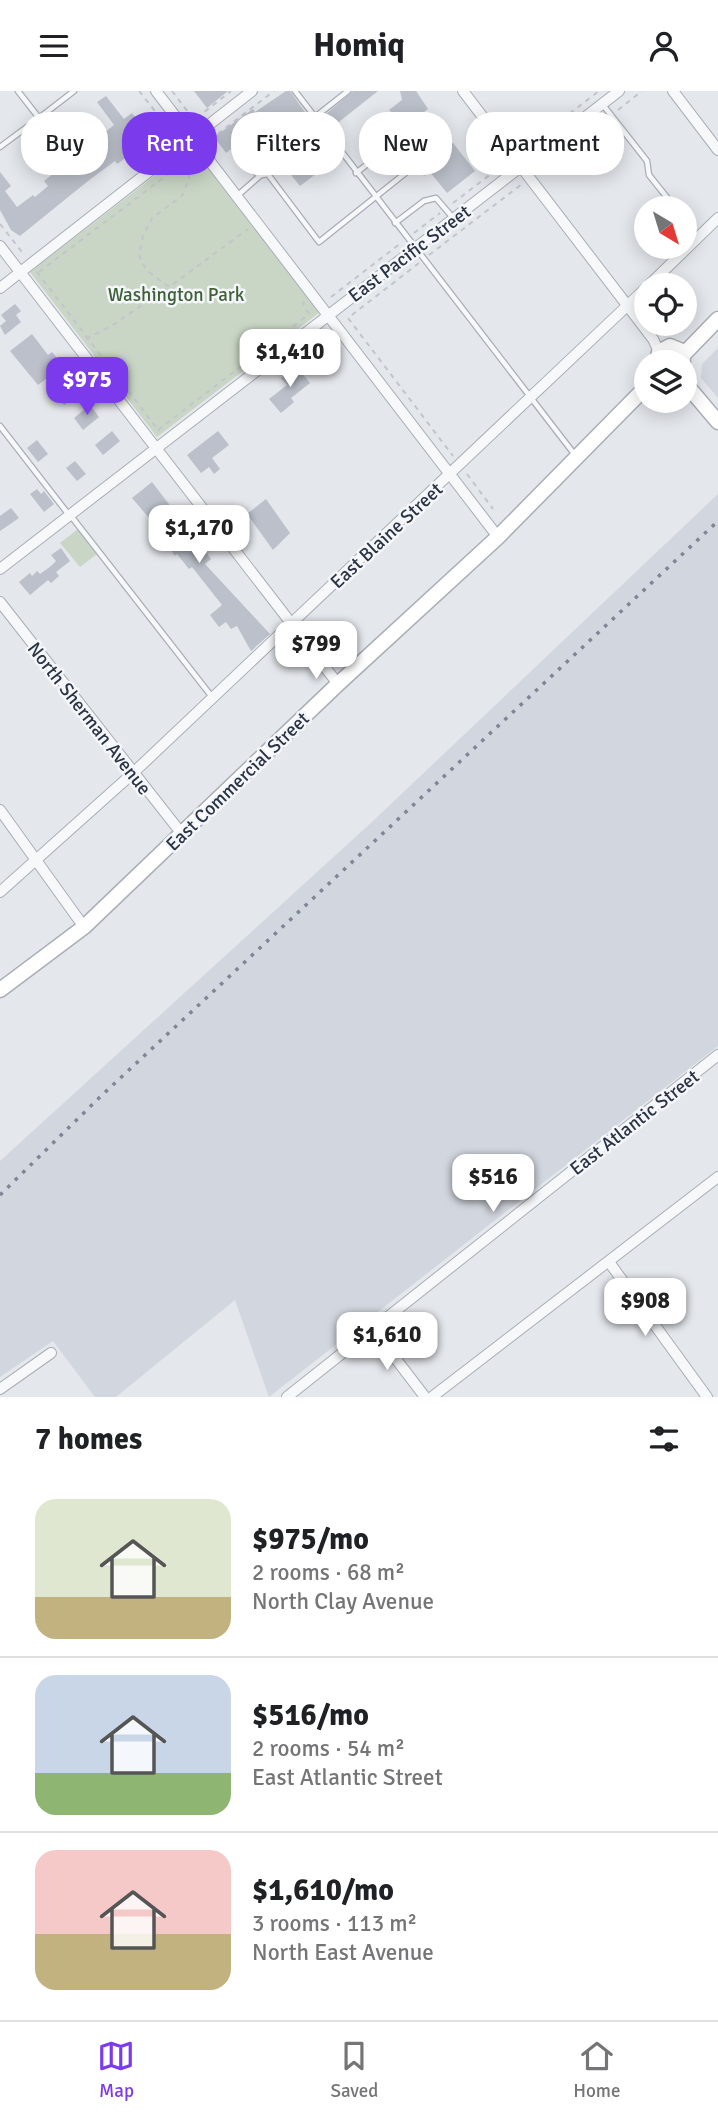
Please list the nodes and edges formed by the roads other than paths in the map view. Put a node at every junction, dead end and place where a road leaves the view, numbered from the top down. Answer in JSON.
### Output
{"nodes":[{"id":1,"x":18,"y":91,"type":"edge"},
{"id":2,"x":74,"y":91,"type":"edge"},
{"id":3,"x":156,"y":91,"type":"edge"},
{"id":4,"x":252,"y":91,"type":"edge"},
{"id":5,"x":295,"y":91,"type":"edge"},
{"id":6,"x":348,"y":91,"type":"edge"},
{"id":7,"x":463,"y":91,"type":"edge"},
{"id":8,"x":619,"y":91,"type":"edge"},
{"id":9,"x":673,"y":91,"type":"edge"},
{"id":10,"x":603,"y":104,"type":"junction"},
{"id":11,"x":34,"y":112,"type":"edge"},
{"id":12,"x":47,"y":112,"type":"edge"},
{"id":13,"x":170,"y":112,"type":"edge"},
{"id":14,"x":311,"y":112,"type":"edge"},
{"id":15,"x":321,"y":112,"type":"edge"},
{"id":16,"x":479,"y":112,"type":"edge"},
{"id":17,"x":593,"y":112,"type":"edge"},
{"id":18,"x":217,"y":120,"type":"edge"},
{"id":19,"x":21,"y":131,"type":"edge"},
{"id":20,"x":0,"y":147,"type":"edge"},
{"id":21,"x":718,"y":150,"type":"edge"},
{"id":22,"x":345,"y":158,"type":"edge"},
{"id":23,"x":217,"y":173,"type":"edge"},
{"id":24,"x":356,"y":173,"type":"junction"},
{"id":25,"x":148,"y":175,"type":"edge"},
{"id":26,"x":514,"y":175,"type":"edge"},
{"id":27,"x":527,"y":175,"type":"edge"},
{"id":28,"x":236,"y":196,"type":"junction"},
{"id":29,"x":666,"y":196,"type":"edge"},
{"id":30,"x":375,"y":198,"type":"junction"},
{"id":31,"x":718,"y":218,"type":"edge"},
{"id":32,"x":454,"y":220,"type":"junction"},
{"id":33,"x":395,"y":223,"type":"junction"},
{"id":34,"x":0,"y":246,"type":"edge"},
{"id":35,"x":415,"y":249,"type":"junction"},
{"id":36,"x":20,"y":273,"type":"junction"},
{"id":37,"x":661,"y":273,"type":"edge"},
{"id":38,"x":0,"y":288,"type":"edge"},
{"id":39,"x":634,"y":299,"type":"edge"},
{"id":40,"x":627,"y":306,"type":"junction"},
{"id":41,"x":327,"y":315,"type":"junction"},
{"id":42,"x":718,"y":319,"type":"edge"},
{"id":43,"x":666,"y":350,"type":"edge"},
{"id":44,"x":672,"y":350,"type":"edge"},
{"id":45,"x":697,"y":397,"type":"edge"},
{"id":46,"x":529,"y":399,"type":"junction"},
{"id":47,"x":634,"y":400,"type":"edge"},
{"id":48,"x":718,"y":422,"type":"edge"},
{"id":49,"x":0,"y":426,"type":"edge"},
{"id":50,"x":156,"y":449,"type":"junction"},
{"id":51,"x":578,"y":458,"type":"junction"},
{"id":52,"x":450,"y":474,"type":"junction"},
{"id":53,"x":70,"y":515,"type":"junction"},
{"id":54,"x":498,"y":537,"type":"junction"},
{"id":55,"x":0,"y":569,"type":"edge"},
{"id":56,"x":0,"y":602,"type":"edge"},
{"id":57,"x":291,"y":624,"type":"junction"},
{"id":58,"x":338,"y":684,"type":"junction"},
{"id":59,"x":213,"y":698,"type":"junction"},
{"id":60,"x":132,"y":774,"type":"junction"},
{"id":61,"x":0,"y":810,"type":"edge"},
{"id":62,"x":182,"y":834,"type":"junction"},
{"id":63,"x":37,"y":862,"type":"junction"},
{"id":64,"x":0,"y":892,"type":"edge"},
{"id":65,"x":84,"y":927,"type":"junction"},
{"id":66,"x":0,"y":990,"type":"edge"},
{"id":67,"x":718,"y":1055,"type":"edge"},
{"id":68,"x":718,"y":1177,"type":"edge"},
{"id":69,"x":609,"y":1262,"type":"junction"},
{"id":70,"x":373,"y":1329,"type":"junction"},
{"id":71,"x":51,"y":1353,"type":"dead end"},
{"id":72,"x":0,"y":1389,"type":"edge"},
{"id":73,"x":286,"y":1397,"type":"edge"},
{"id":74,"x":425,"y":1397,"type":"edge"},
{"id":75,"x":432,"y":1397,"type":"edge"},
{"id":76,"x":707,"y":1397,"type":"edge"}],
"edges":[{"from":1,"to":11,"type":"lane"},
{"from":2,"to":12,"type":"lane"},
{"from":3,"to":13,"type":"street"},
{"from":4,"to":18,"type":"street"},
{"from":5,"to":14,"type":"lane"},
{"from":6,"to":15,"type":"lane"},
{"from":7,"to":16,"type":"street"},
{"from":8,"to":10,"type":"street","name":"East Pacific Street"},
{"from":9,"to":21,"type":"street"},
{"from":10,"to":17,"type":"street","name":"East Pacific Street"},
{"from":10,"to":29,"type":"lane"},
{"from":19,"to":20,"type":"lane"},
{"from":22,"to":24,"type":"lane"},
{"from":23,"to":28,"type":"street"},
{"from":24,"to":30,"type":"lane"},
{"from":24,"to":30,"type":"lane"},
{"from":25,"to":36,"type":"street"},
{"from":26,"to":32,"type":"street","name":"East Pacific Street"},
{"from":27,"to":40,"type":"street"},
{"from":28,"to":30,"type":"lane"},
{"from":28,"to":41,"type":"street"},
{"from":30,"to":33,"type":"lane"},
{"from":31,"to":37,"type":"street","name":"East Blaine Street"},
{"from":32,"to":33,"type":"lane"},
{"from":32,"to":35,"type":"street","name":"East Pacific Street"},
{"from":33,"to":35,"type":"lane"},
{"from":34,"to":36,"type":"street"},
{"from":35,"to":41,"type":"street","name":"East Pacific Street"},
{"from":35,"to":46,"type":"lane"},
{"from":36,"to":38,"type":"street"},
{"from":36,"to":50,"type":"street"},
{"from":39,"to":40,"type":"street","name":"East Blaine Street"},
{"from":40,"to":43,"type":"street"},
{"from":40,"to":46,"type":"street","name":"East Blaine Street"},
{"from":41,"to":50,"type":"street","name":"East Pacific Street"},
{"from":41,"to":52,"type":"street"},
{"from":42,"to":44,"type":"street"},
{"from":45,"to":48,"type":"street"},
{"from":46,"to":51,"type":"lane"},
{"from":46,"to":52,"type":"street","name":"East Blaine Street"},
{"from":47,"to":51,"type":"street","name":"East Commercial Street"},
{"from":49,"to":53,"type":"lane"},
{"from":50,"to":53,"type":"street","name":"East Pacific Street"},
{"from":50,"to":57,"type":"street"},
{"from":51,"to":54,"type":"street","name":"East Commercial Street"},
{"from":52,"to":54,"type":"street"},
{"from":52,"to":57,"type":"street","name":"East Blaine Street"},
{"from":53,"to":55,"type":"street","name":"East Pacific Street"},
{"from":53,"to":59,"type":"lane"},
{"from":54,"to":58,"type":"street","name":"East Commercial Street"},
{"from":56,"to":60,"type":"street","name":"North Sherman Avenue"},
{"from":57,"to":58,"type":"street"},
{"from":57,"to":59,"type":"street","name":"East Blaine Street"},
{"from":58,"to":62,"type":"street","name":"East Commercial Street"},
{"from":59,"to":60,"type":"street","name":"East Blaine Street"},
{"from":60,"to":62,"type":"street","name":"North Sherman Avenue"},
{"from":60,"to":63,"type":"street","name":"East Blaine Street"},
{"from":61,"to":63,"type":"street"},
{"from":62,"to":65,"type":"street","name":"East Commercial Street"},
{"from":63,"to":64,"type":"street","name":"East Blaine Street"},
{"from":63,"to":65,"type":"street"},
{"from":65,"to":66,"type":"street","name":"East Commercial Street"},
{"from":67,"to":70,"type":"street","name":"East Atlantic Street"},
{"from":68,"to":69,"type":"street"},
{"from":69,"to":75,"type":"street"},
{"from":69,"to":76,"type":"street"},
{"from":70,"to":73,"type":"street","name":"East Atlantic Street"},
{"from":70,"to":74,"type":"street"},
{"from":71,"to":72,"type":"street"}]}
